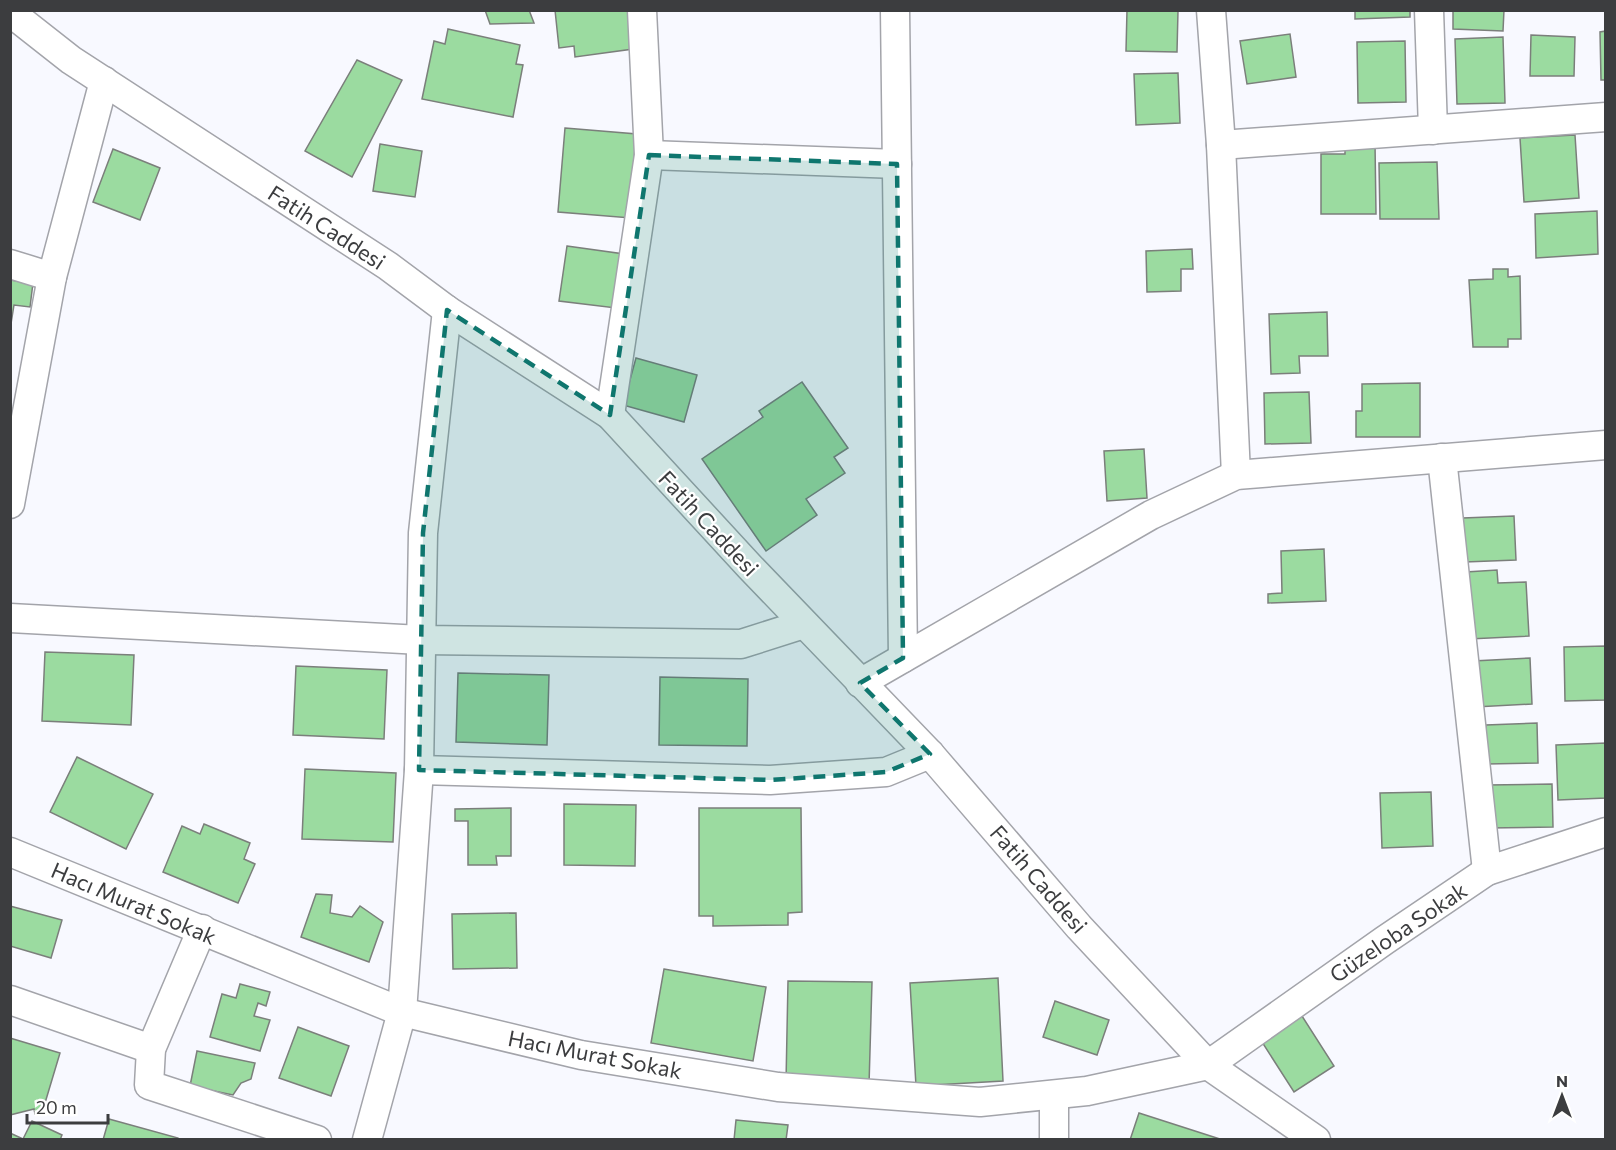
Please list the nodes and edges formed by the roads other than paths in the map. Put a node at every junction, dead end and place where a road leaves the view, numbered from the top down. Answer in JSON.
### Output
{"nodes":[{"id":1,"x":642,"y":10,"type":"edge"},
{"id":2,"x":895,"y":10,"type":"edge"},
{"id":3,"x":1211,"y":10,"type":"edge"},
{"id":4,"x":1429,"y":10,"type":"edge"},
{"id":5,"x":10,"y":12,"type":"edge"},
{"id":6,"x":104,"y":81,"type":"junction"},
{"id":7,"x":1605,"y":117,"type":"edge"},
{"id":8,"x":1433,"y":130,"type":"junction"},
{"id":9,"x":1221,"y":145,"type":"junction"},
{"id":10,"x":649,"y":155,"type":"junction"},
{"id":11,"x":897,"y":164,"type":"junction"},
{"id":12,"x":10,"y":264,"type":"edge"},
{"id":13,"x":52,"y":277,"type":"junction"},
{"id":14,"x":447,"y":310,"type":"junction"},
{"id":15,"x":610,"y":415,"type":"junction"},
{"id":16,"x":1605,"y":445,"type":"edge"},
{"id":17,"x":1442,"y":458,"type":"junction"},
{"id":18,"x":1236,"y":476,"type":"junction"},
{"id":19,"x":10,"y":504,"type":"edge"},
{"id":20,"x":10,"y":618,"type":"edge"},
{"id":21,"x":804,"y":624,"type":"junction"},
{"id":22,"x":421,"y":640,"type":"junction"},
{"id":23,"x":903,"y":658,"type":"junction"},
{"id":24,"x":860,"y":683,"type":"junction"},
{"id":25,"x":930,"y":754,"type":"junction"},
{"id":26,"x":419,"y":770,"type":"junction"},
{"id":27,"x":1605,"y":832,"type":"edge"},
{"id":28,"x":10,"y":852,"type":"edge"},
{"id":29,"x":1487,"y":871,"type":"junction"},
{"id":30,"x":202,"y":929,"type":"junction"},
{"id":31,"x":10,"y":1000,"type":"edge"},
{"id":32,"x":402,"y":1011,"type":"junction"},
{"id":33,"x":150,"y":1049,"type":"junction"},
{"id":34,"x":1208,"y":1065,"type":"junction"},
{"id":35,"x":1054,"y":1095,"type":"junction"},
{"id":36,"x":317,"y":1140,"type":"edge"},
{"id":37,"x":367,"y":1140,"type":"edge"},
{"id":38,"x":1054,"y":1140,"type":"edge"},
{"id":39,"x":1316,"y":1140,"type":"edge"}],
"edges":[{"from":1,"to":10,"type":"street"},
{"from":2,"to":11,"type":"street"},
{"from":3,"to":9,"type":"street"},
{"from":4,"to":8,"type":"street"},
{"from":5,"to":6,"type":"street","name":"Fatih Caddesi"},
{"from":6,"to":13,"type":"street"},
{"from":6,"to":14,"type":"street","name":"Fatih Caddesi"},
{"from":7,"to":8,"type":"street"},
{"from":8,"to":9,"type":"street"},
{"from":9,"to":18,"type":"street"},
{"from":10,"to":11,"type":"street"},
{"from":10,"to":15,"type":"street"},
{"from":11,"to":23,"type":"street"},
{"from":12,"to":13,"type":"street"},
{"from":13,"to":19,"type":"street"},
{"from":14,"to":15,"type":"street","name":"Fatih Caddesi"},
{"from":14,"to":22,"type":"street"},
{"from":15,"to":21,"type":"street","name":"Fatih Caddesi"},
{"from":16,"to":17,"type":"street"},
{"from":17,"to":18,"type":"street"},
{"from":17,"to":29,"type":"street"},
{"from":18,"to":23,"type":"street"},
{"from":20,"to":22,"type":"street"},
{"from":21,"to":22,"type":"street"},
{"from":21,"to":24,"type":"street","name":"Fatih Caddesi"},
{"from":22,"to":26,"type":"street"},
{"from":23,"to":24,"type":"street"},
{"from":24,"to":25,"type":"street","name":"Fatih Caddesi"},
{"from":25,"to":26,"type":"street"},
{"from":25,"to":34,"type":"street","name":"Fatih Caddesi"},
{"from":26,"to":32,"type":"street"},
{"from":27,"to":29,"type":"street","name":"Güzeloba Sokak"},
{"from":28,"to":30,"type":"street","name":"Hacı Murat Sokak"},
{"from":29,"to":34,"type":"street","name":"Güzeloba Sokak"},
{"from":30,"to":32,"type":"street","name":"Hacı Murat Sokak"},
{"from":30,"to":33,"type":"street"},
{"from":31,"to":33,"type":"street"},
{"from":32,"to":35,"type":"street","name":"Hacı Murat Sokak"},
{"from":32,"to":37,"type":"street"},
{"from":33,"to":36,"type":"street"},
{"from":34,"to":35,"type":"street","name":"Hacı Murat Sokak"},
{"from":34,"to":39,"type":"street","name":"Fatih Caddesi"},
{"from":35,"to":38,"type":"street"}]}
